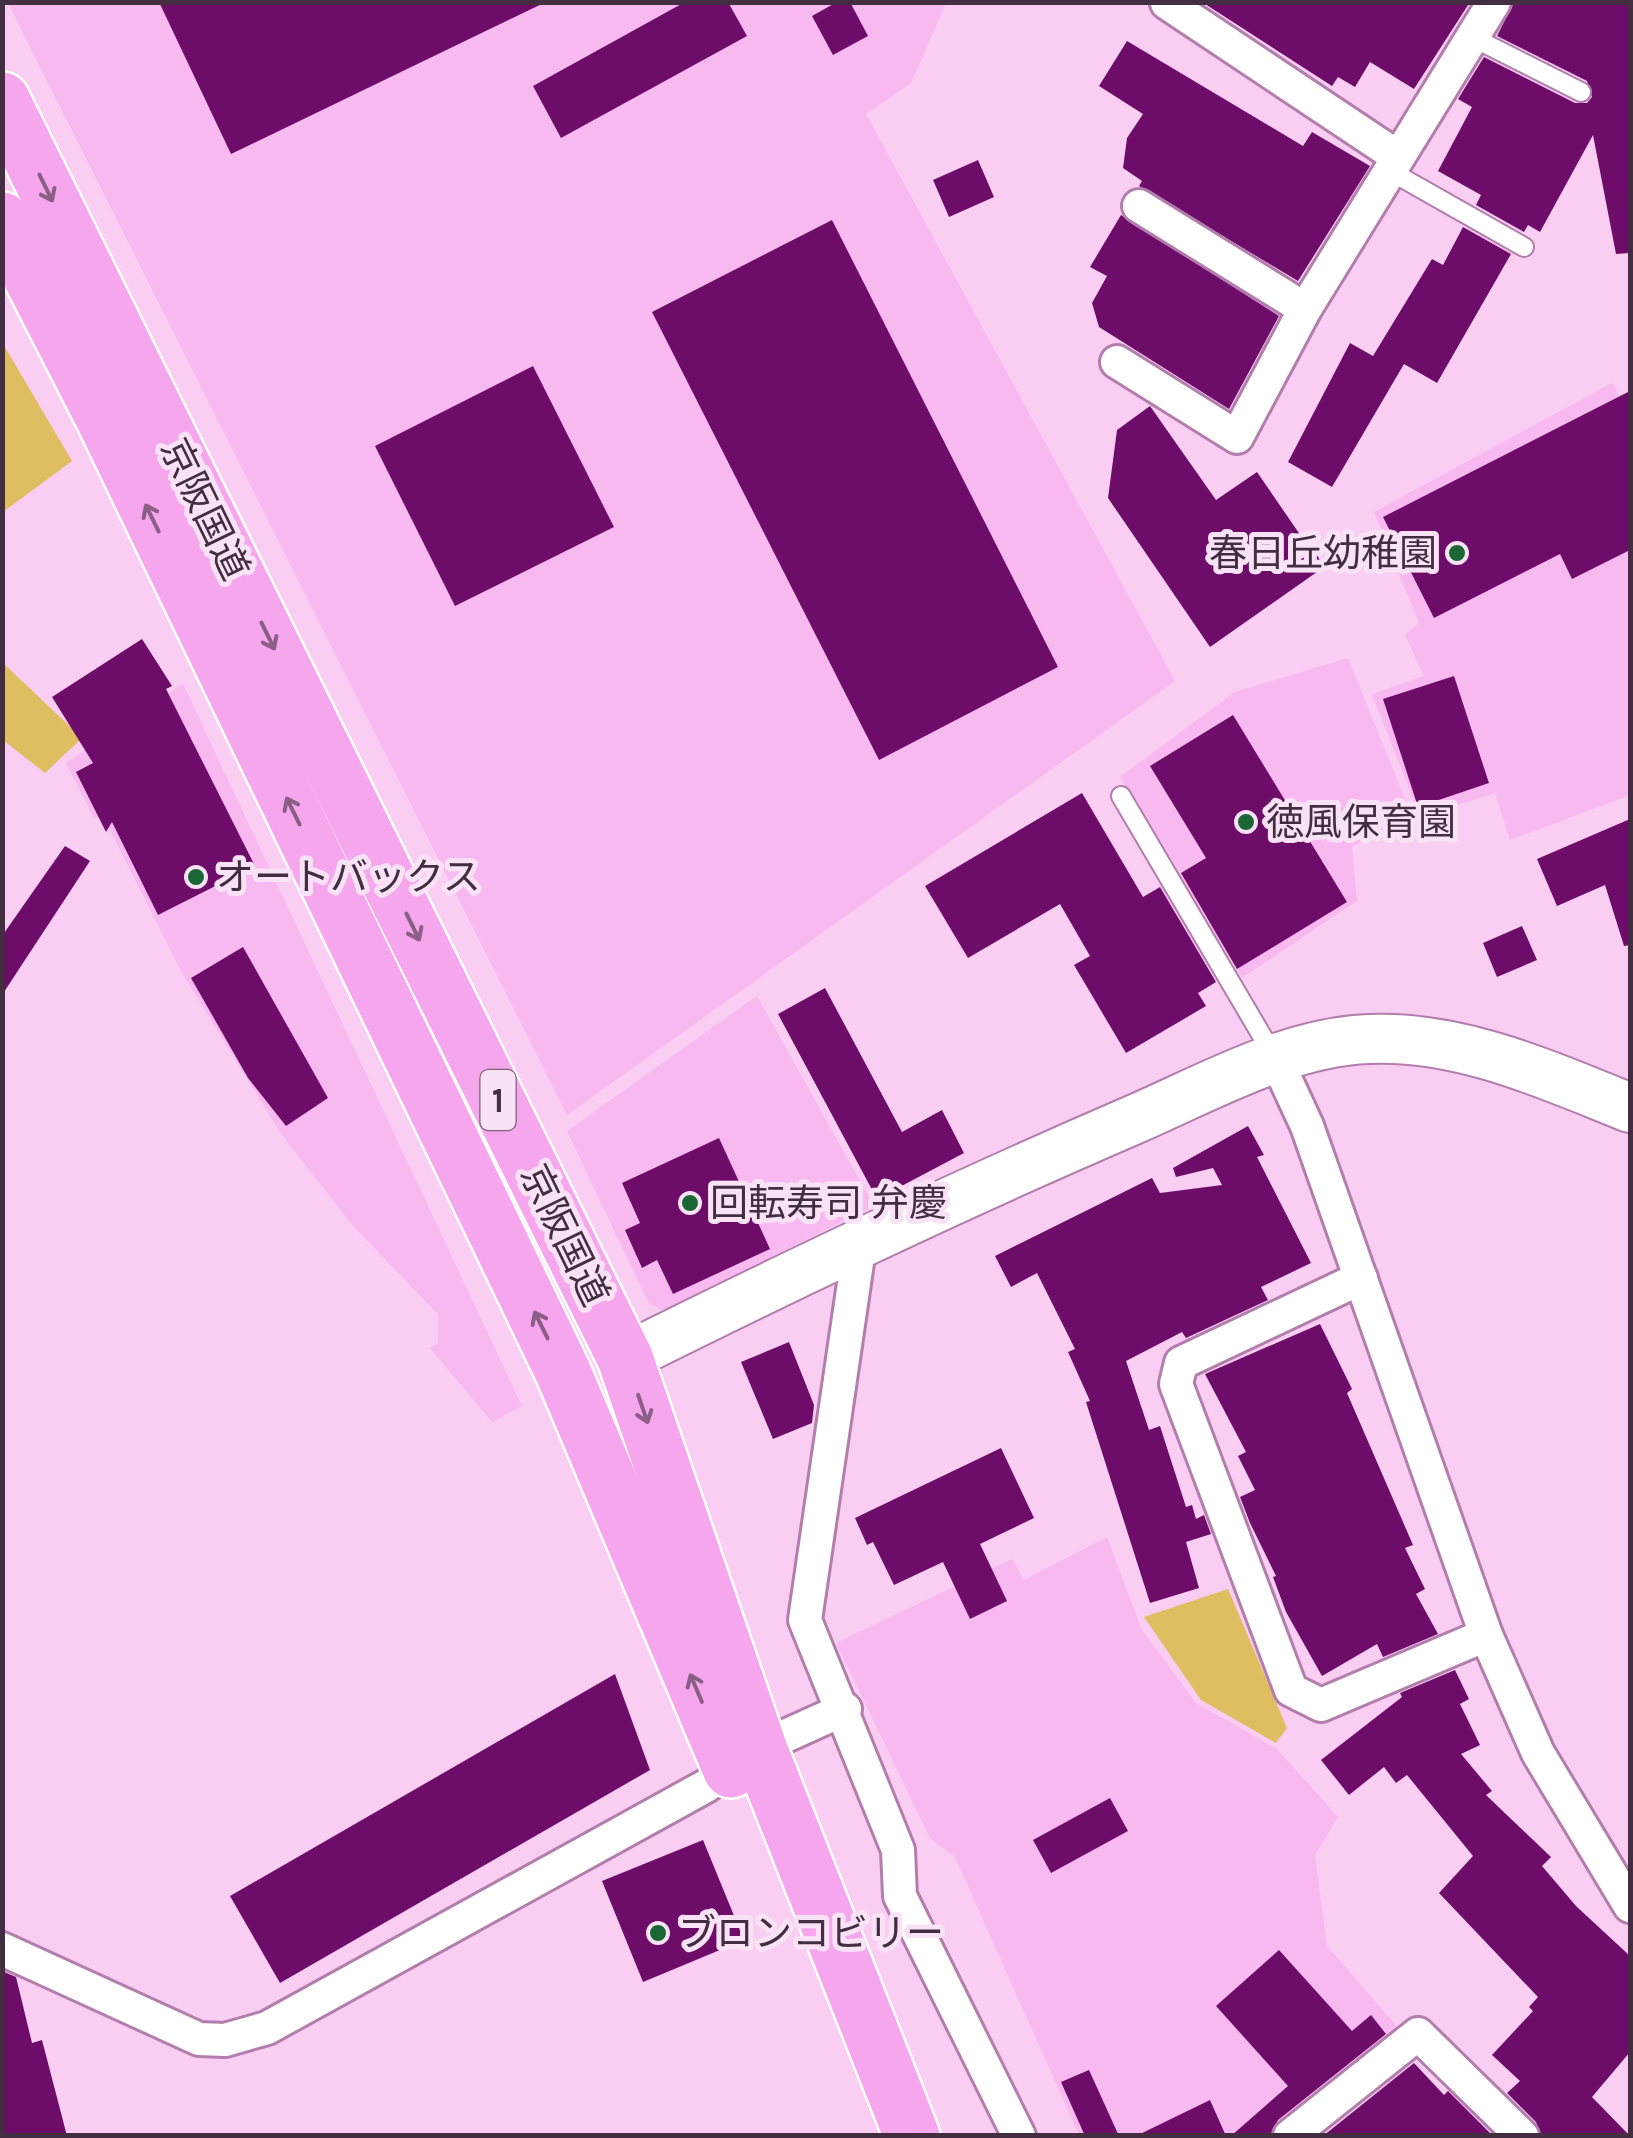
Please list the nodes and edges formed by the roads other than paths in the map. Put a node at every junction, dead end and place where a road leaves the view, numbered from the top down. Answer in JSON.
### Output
{"nodes":[{"id":1,"x":1167,"y":2,"type":"edge"},
{"id":2,"x":1494,"y":2,"type":"edge"},
{"id":3,"x":1472,"y":38,"type":"junction"},
{"id":4,"x":1582,"y":92,"type":"dead end"},
{"id":5,"x":2,"y":100,"type":"edge"},
{"id":6,"x":1394,"y":164,"type":"junction"},
{"id":7,"x":1140,"y":206,"type":"dead end"},
{"id":8,"x":2,"y":220,"type":"edge"},
{"id":9,"x":1524,"y":247,"type":"dead end"},
{"id":10,"x":1305,"y":309,"type":"junction"},
{"id":11,"x":1117,"y":362,"type":"dead end"},
{"id":12,"x":1121,"y":796,"type":"dead end"},
{"id":13,"x":1276,"y":1059,"type":"junction"},
{"id":14,"x":1630,"y":1108,"type":"edge"},
{"id":15,"x":860,"y":1242,"type":"junction"},
{"id":16,"x":1362,"y":1278,"type":"junction"},
{"id":17,"x":626,"y":1358,"type":"junction"},
{"id":18,"x":1486,"y":1635,"type":"junction"},
{"id":19,"x":845,"y":1709,"type":"junction"},
{"id":20,"x":744,"y":1758,"type":"junction"},
{"id":21,"x":1630,"y":1906,"type":"edge"},
{"id":22,"x":2,"y":1949,"type":"edge"},
{"id":23,"x":876,"y":2136,"type":"edge"},
{"id":24,"x":912,"y":2136,"type":"edge"},
{"id":25,"x":1019,"y":2136,"type":"edge"},
{"id":26,"x":1290,"y":2136,"type":"edge"},
{"id":27,"x":1522,"y":2136,"type":"edge"}],
"edges":[{"from":1,"to":6,"type":"street"},
{"from":2,"to":3,"type":"street"},
{"from":3,"to":4,"type":"lane"},
{"from":3,"to":6,"type":"street"},
{"from":5,"to":17,"type":"highway","name":"京阪国道","number":"1","one_way":true},
{"from":6,"to":9,"type":"lane"},
{"from":6,"to":10,"type":"street"},
{"from":7,"to":10,"type":"street"},
{"from":20,"to":8,"type":"highway","name":"京阪国道","number":"1","one_way":true},
{"from":10,"to":11,"type":"street"},
{"from":12,"to":13,"type":"lane"},
{"from":13,"to":14,"type":"street"},
{"from":13,"to":15,"type":"street"},
{"from":13,"to":16,"type":"street"},
{"from":15,"to":17,"type":"street"},
{"from":15,"to":19,"type":"street"},
{"from":16,"to":18,"type":"street"},
{"from":16,"to":18,"type":"street"},
{"from":17,"to":20,"type":"highway","name":"京阪国道","number":"1","one_way":true},
{"from":18,"to":21,"type":"street"},
{"from":19,"to":20,"type":"street"},
{"from":19,"to":25,"type":"street"},
{"from":20,"to":22,"type":"street"},
{"from":20,"to":23,"type":"highway","name":"京阪国道","number":"1"},
{"from":20,"to":24,"type":"highway","name":"京阪国道","number":"1"},
{"from":26,"to":27,"type":"street"}]}
